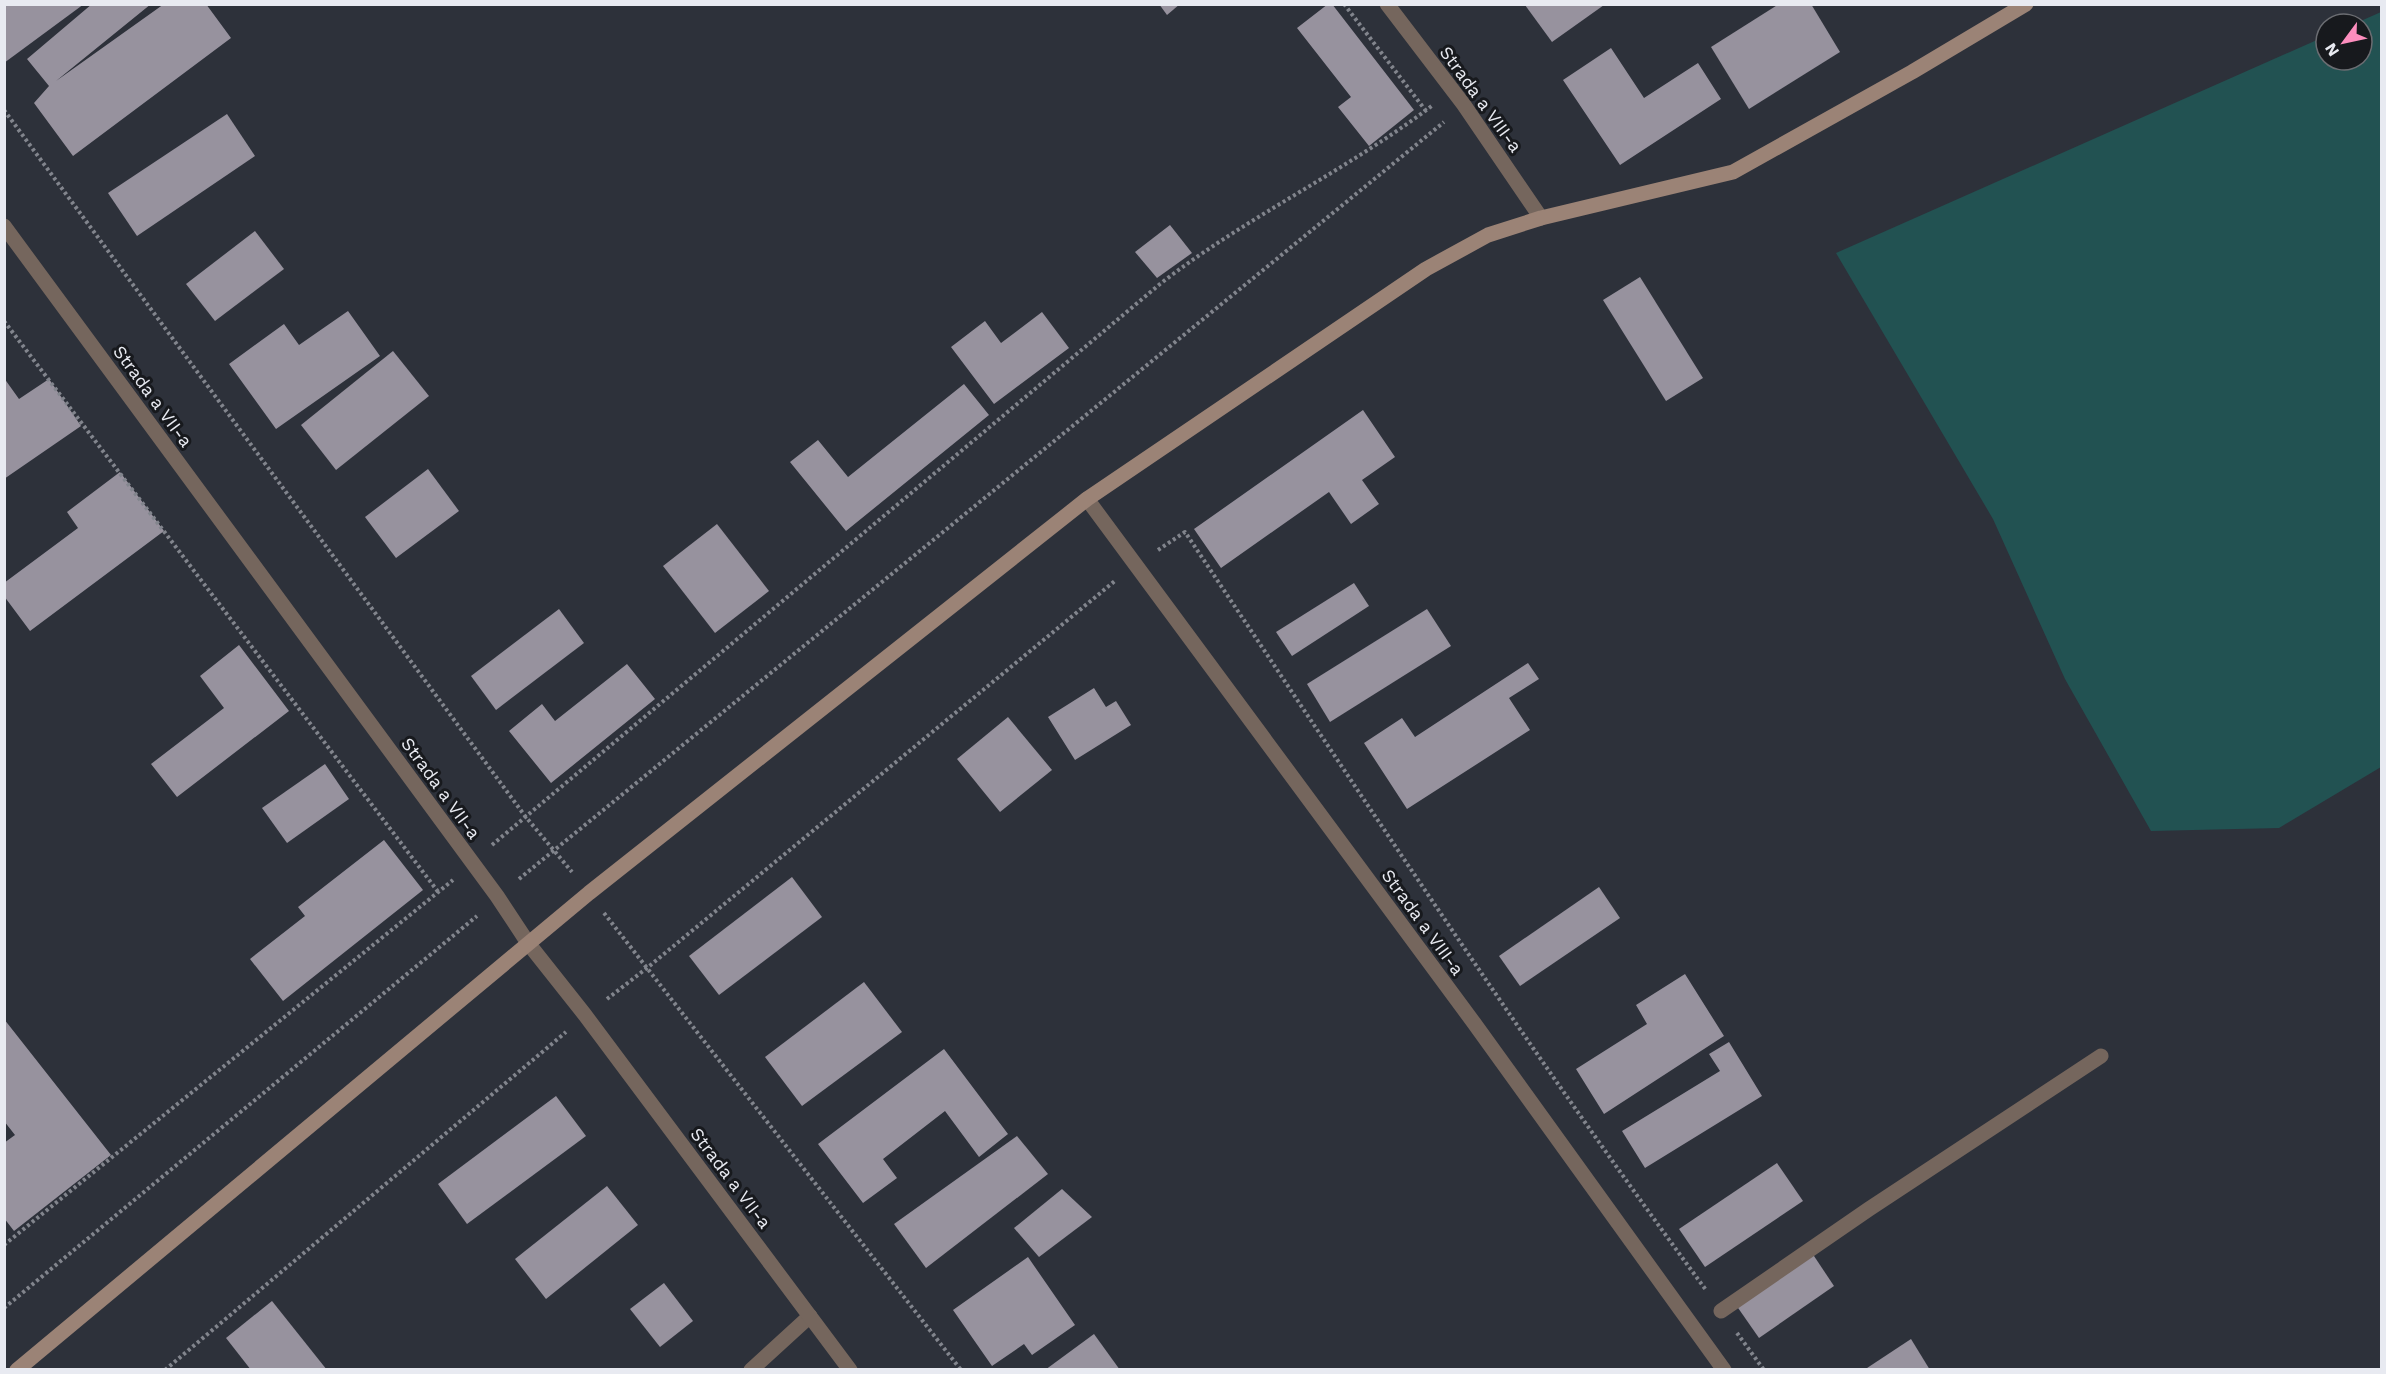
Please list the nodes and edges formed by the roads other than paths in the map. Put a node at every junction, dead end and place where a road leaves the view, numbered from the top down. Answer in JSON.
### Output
{"nodes":[{"id":1,"x":1388,"y":4,"type":"edge"},
{"id":2,"x":2026,"y":4,"type":"edge"},
{"id":3,"x":1541,"y":218,"type":"junction"},
{"id":4,"x":4,"y":226,"type":"edge"},
{"id":5,"x":1087,"y":499,"type":"junction"},
{"id":6,"x":528,"y":944,"type":"junction"},
{"id":7,"x":2102,"y":1056,"type":"dead end"},
{"id":8,"x":1721,"y":1311,"type":"road end"},
{"id":9,"x":810,"y":1316,"type":"junction"},
{"id":10,"x":17,"y":1370,"type":"edge"},
{"id":11,"x":751,"y":1370,"type":"edge"},
{"id":12,"x":850,"y":1370,"type":"edge"},
{"id":13,"x":1724,"y":1370,"type":"edge"}],
"edges":[{"from":1,"to":3,"type":"street","name":"Strada a VIII-a"},
{"from":2,"to":3,"type":"street"},
{"from":3,"to":5,"type":"street"},
{"from":4,"to":6,"type":"street","name":"Strada a VII-a"},
{"from":5,"to":6,"type":"street"},
{"from":5,"to":13,"type":"street","name":"Strada a VIII-a"},
{"from":6,"to":9,"type":"street","name":"Strada a VII-a"},
{"from":6,"to":10,"type":"street"},
{"from":7,"to":8,"type":"street"},
{"from":9,"to":11,"type":"street"},
{"from":9,"to":12,"type":"street","name":"Strada a VII-a"}]}
